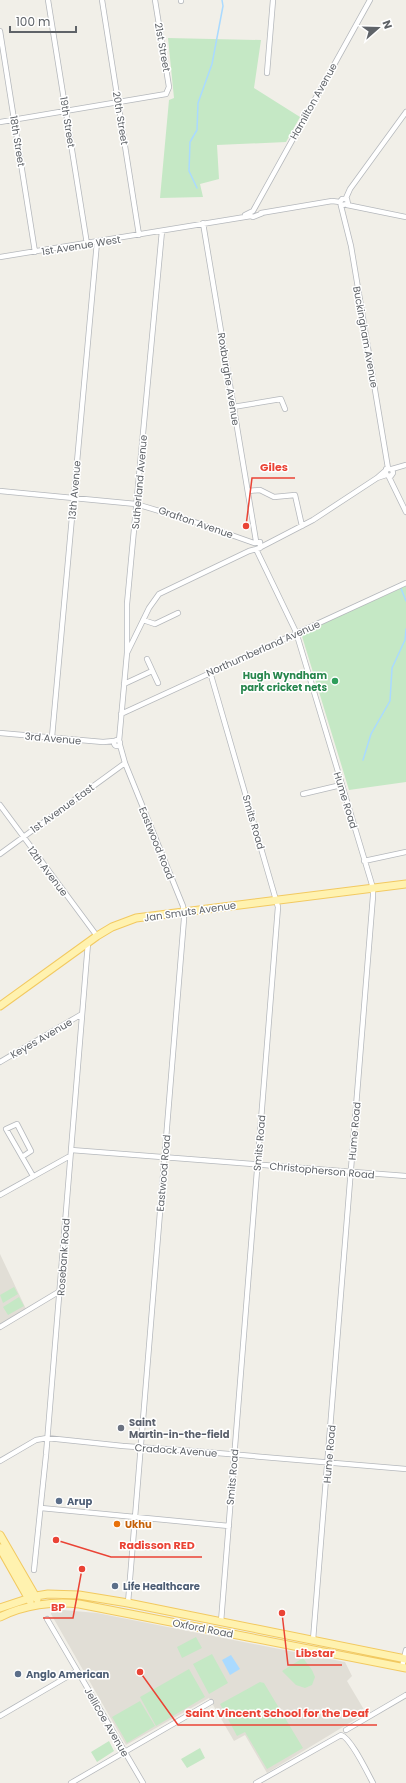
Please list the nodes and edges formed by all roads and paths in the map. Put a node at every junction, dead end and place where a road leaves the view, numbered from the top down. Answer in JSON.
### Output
{"nodes":[{"id":1,"x":48,"y":0,"type":"edge"},
{"id":2,"x":102,"y":0,"type":"edge"},
{"id":3,"x":155,"y":0,"type":"edge"},
{"id":4,"x":273,"y":0,"type":"edge"},
{"id":5,"x":370,"y":0,"type":"edge"},
{"id":6,"x":0,"y":31,"type":"edge"},
{"id":7,"x":267,"y":73,"type":"dead end"},
{"id":8,"x":119,"y":102,"type":"junction"},
{"id":9,"x":67,"y":110,"type":"junction"},
{"id":10,"x":406,"y":112,"type":"edge"},
{"id":11,"x":14,"y":119,"type":"junction"},
{"id":12,"x":0,"y":122,"type":"edge"},
{"id":13,"x":345,"y":202,"type":"junction"},
{"id":14,"x":253,"y":214,"type":"junction"},
{"id":15,"x":406,"y":217,"type":"edge"},
{"id":16,"x":203,"y":223,"type":"junction"},
{"id":17,"x":162,"y":231,"type":"junction"},
{"id":18,"x":139,"y":235,"type":"junction"},
{"id":19,"x":97,"y":242,"type":"junction"},
{"id":20,"x":87,"y":244,"type":"junction"},
{"id":21,"x":35,"y":252,"type":"junction"},
{"id":22,"x":0,"y":257,"type":"edge"},
{"id":23,"x":233,"y":407,"type":"junction"},
{"id":24,"x":285,"y":409,"type":"dead end"},
{"id":25,"x":406,"y":465,"type":"edge"},
{"id":26,"x":390,"y":472,"type":"junction"},
{"id":27,"x":0,"y":491,"type":"edge"},
{"id":28,"x":248,"y":491,"type":"junction"},
{"id":29,"x":74,"y":499,"type":"junction"},
{"id":30,"x":136,"y":504,"type":"junction"},
{"id":31,"x":406,"y":512,"type":"edge"},
{"id":32,"x":302,"y":526,"type":"junction"},
{"id":33,"x":257,"y":545,"type":"junction"},
{"id":34,"x":406,"y":583,"type":"edge"},
{"id":35,"x":178,"y":613,"type":"dead end"},
{"id":36,"x":143,"y":620,"type":"junction"},
{"id":37,"x":296,"y":632,"type":"junction"},
{"id":38,"x":127,"y":653,"type":"junction"},
{"id":39,"x":147,"y":659,"type":"dead end"},
{"id":40,"x":152,"y":671,"type":"junction"},
{"id":41,"x":210,"y":672,"type":"junction"},
{"id":42,"x":158,"y":683,"type":"dead end"},
{"id":43,"x":124,"y":684,"type":"junction"},
{"id":44,"x":121,"y":714,"type":"junction"},
{"id":45,"x":0,"y":733,"type":"edge"},
{"id":46,"x":52,"y":737,"type":"junction"},
{"id":47,"x":116,"y":743,"type":"junction"},
{"id":48,"x":125,"y":763,"type":"junction"},
{"id":49,"x":341,"y":785,"type":"junction"},
{"id":50,"x":303,"y":794,"type":"dead end"},
{"id":51,"x":0,"y":805,"type":"edge"},
{"id":52,"x":23,"y":837,"type":"junction"},
{"id":53,"x":406,"y":852,"type":"edge"},
{"id":54,"x":0,"y":854,"type":"edge"},
{"id":55,"x":364,"y":861,"type":"junction"},
{"id":56,"x":406,"y":884,"type":"edge"},
{"id":57,"x":373,"y":888,"type":"junction"},
{"id":58,"x":276,"y":899,"type":"junction"},
{"id":59,"x":184,"y":912,"type":"junction"},
{"id":60,"x":97,"y":936,"type":"junction"},
{"id":61,"x":88,"y":943,"type":"junction"},
{"id":62,"x":0,"y":1006,"type":"edge"},
{"id":63,"x":82,"y":1014,"type":"junction"},
{"id":64,"x":0,"y":1062,"type":"edge"},
{"id":65,"x":71,"y":1150,"type":"junction"},
{"id":66,"x":70,"y":1156,"type":"junction"},
{"id":67,"x":164,"y":1156,"type":"junction"},
{"id":68,"x":22,"y":1157,"type":"junction"},
{"id":69,"x":258,"y":1164,"type":"junction"},
{"id":70,"x":351,"y":1173,"type":"junction"},
{"id":71,"x":33,"y":1176,"type":"junction"},
{"id":72,"x":406,"y":1176,"type":"edge"},
{"id":73,"x":0,"y":1195,"type":"edge"},
{"id":74,"x":60,"y":1291,"type":"junction"},
{"id":75,"x":0,"y":1327,"type":"edge"},
{"id":76,"x":47,"y":1438,"type":"junction"},
{"id":77,"x":141,"y":1447,"type":"junction"},
{"id":78,"x":234,"y":1454,"type":"junction"},
{"id":79,"x":0,"y":1461,"type":"edge"},
{"id":80,"x":328,"y":1464,"type":"junction"},
{"id":81,"x":406,"y":1469,"type":"edge"},
{"id":82,"x":41,"y":1508,"type":"junction"},
{"id":83,"x":136,"y":1517,"type":"junction"},
{"id":84,"x":229,"y":1526,"type":"junction"},
{"id":85,"x":0,"y":1536,"type":"edge"},
{"id":86,"x":0,"y":1548,"type":"edge"},
{"id":87,"x":34,"y":1570,"type":"dead end"},
{"id":88,"x":32,"y":1597,"type":"junction"},
{"id":89,"x":128,"y":1603,"type":"junction"},
{"id":90,"x":35,"y":1606,"type":"junction"},
{"id":91,"x":0,"y":1608,"type":"edge"},
{"id":92,"x":126,"y":1613,"type":"junction"},
{"id":93,"x":0,"y":1617,"type":"edge"},
{"id":94,"x":47,"y":1619,"type":"dead end"},
{"id":95,"x":221,"y":1622,"type":"junction"},
{"id":96,"x":218,"y":1631,"type":"junction"},
{"id":97,"x":314,"y":1640,"type":"junction"},
{"id":98,"x":307,"y":1648,"type":"junction"},
{"id":99,"x":354,"y":1649,"type":"junction"},
{"id":100,"x":318,"y":1650,"type":"junction"},
{"id":101,"x":406,"y":1650,"type":"edge"},
{"id":102,"x":353,"y":1657,"type":"junction"},
{"id":103,"x":405,"y":1659,"type":"edge"},
{"id":104,"x":404,"y":1667,"type":"edge"},
{"id":105,"x":77,"y":1671,"type":"junction"},
{"id":106,"x":406,"y":1695,"type":"edge"},
{"id":107,"x":211,"y":1702,"type":"dead end"},
{"id":108,"x":0,"y":1716,"type":"edge"},
{"id":109,"x":346,"y":1730,"type":"dead end"},
{"id":110,"x":125,"y":1752,"type":"junction"},
{"id":111,"x":71,"y":1783,"type":"edge"},
{"id":112,"x":143,"y":1783,"type":"edge"},
{"id":113,"x":256,"y":1783,"type":"edge"},
{"id":114,"x":373,"y":1783,"type":"edge"}],
"edges":[{"from":1,"to":9,"type":"street","name":"19th Street"},
{"from":2,"to":8,"type":"street","name":"20th Street"},
{"from":3,"to":8,"type":"street","name":"21st Street"},
{"from":4,"to":7,"type":"street"},
{"from":5,"to":14,"type":"street","name":"Hamilton Avenue"},
{"from":6,"to":11,"type":"street","name":"18th Street"},
{"from":8,"to":9,"type":"street"},
{"from":8,"to":18,"type":"street","name":"20th Street"},
{"from":9,"to":11,"type":"street"},
{"from":9,"to":20,"type":"street","name":"19th Street"},
{"from":10,"to":13,"type":"street"},
{"from":11,"to":12,"type":"street"},
{"from":11,"to":21,"type":"street","name":"18th Street"},
{"from":13,"to":14,"type":"street","name":"1st Avenue West"},
{"from":13,"to":15,"type":"street","name":"1st Avenue West"},
{"from":13,"to":26,"type":"street","name":"Buckingham Avenue"},
{"from":14,"to":16,"type":"street","name":"1st Avenue West"},
{"from":16,"to":17,"type":"street","name":"1st Avenue West"},
{"from":16,"to":23,"type":"street","name":"Roxburghe Avenue"},
{"from":17,"to":18,"type":"street","name":"1st Avenue West"},
{"from":17,"to":30,"type":"street","name":"Sutherland Avenue"},
{"from":18,"to":19,"type":"street","name":"1st Avenue West"},
{"from":19,"to":20,"type":"street","name":"1st Avenue West"},
{"from":19,"to":29,"type":"street","name":"13th Avenue"},
{"from":20,"to":21,"type":"street","name":"1st Avenue West"},
{"from":21,"to":22,"type":"street","name":"1st Avenue West"},
{"from":23,"to":24,"type":"street"},
{"from":23,"to":28,"type":"street","name":"Roxburghe Avenue"},
{"from":25,"to":26,"type":"street"},
{"from":26,"to":31,"type":"street"},
{"from":26,"to":32,"type":"street"},
{"from":27,"to":29,"type":"street","name":"Grafton Avenue"},
{"from":28,"to":32,"type":"street"},
{"from":28,"to":33,"type":"street","name":"Roxburghe Avenue"},
{"from":29,"to":30,"type":"street","name":"Grafton Avenue"},
{"from":29,"to":46,"type":"street","name":"13th Avenue"},
{"from":30,"to":33,"type":"street","name":"Grafton Avenue"},
{"from":30,"to":38,"type":"street","name":"Sutherland Avenue"},
{"from":32,"to":33,"type":"street"},
{"from":33,"to":36,"type":"street"},
{"from":33,"to":37,"type":"street","name":"Roxburghe Avenue"},
{"from":34,"to":37,"type":"street","name":"Northumberland Avenue"},
{"from":35,"to":36,"type":"street"},
{"from":36,"to":38,"type":"street"},
{"from":37,"to":41,"type":"street","name":"Northumberland Avenue"},
{"from":37,"to":49,"type":"street","name":"Hume Road"},
{"from":38,"to":43,"type":"street","name":"Sutherland Avenue"},
{"from":39,"to":40,"type":"street"},
{"from":40,"to":42,"type":"street"},
{"from":40,"to":43,"type":"street"},
{"from":41,"to":44,"type":"street","name":"Northumberland Avenue"},
{"from":41,"to":58,"type":"street","name":"Smits Road"},
{"from":43,"to":44,"type":"street","name":"Sutherland Avenue"},
{"from":44,"to":47,"type":"street","name":"Sutherland Avenue"},
{"from":45,"to":46,"type":"street","name":"3rd Avenue"},
{"from":46,"to":47,"type":"street","name":"3rd Avenue"},
{"from":47,"to":48,"type":"street","name":"Eastwood Road"},
{"from":48,"to":52,"type":"street","name":"1st Avenue East"},
{"from":48,"to":59,"type":"street","name":"Eastwood Road"},
{"from":49,"to":50,"type":"street"},
{"from":49,"to":55,"type":"street","name":"Hume Road"},
{"from":51,"to":52,"type":"street","name":"12th Avenue"},
{"from":52,"to":54,"type":"street","name":"1st Avenue East"},
{"from":52,"to":60,"type":"street","name":"12th Avenue"},
{"from":53,"to":55,"type":"street"},
{"from":55,"to":57,"type":"street","name":"Hume Road"},
{"from":56,"to":57,"type":"main road","name":"Jan Smuts Avenue"},
{"from":57,"to":58,"type":"main road","name":"Jan Smuts Avenue"},
{"from":57,"to":70,"type":"street","name":"Hume Road"},
{"from":58,"to":59,"type":"main road","name":"Jan Smuts Avenue"},
{"from":58,"to":69,"type":"street","name":"Smits Road"},
{"from":59,"to":60,"type":"main road","name":"Jan Smuts Avenue"},
{"from":59,"to":67,"type":"street","name":"Eastwood Road"},
{"from":60,"to":61,"type":"main road","name":"Jan Smuts Avenue"},
{"from":61,"to":62,"type":"main road","name":"Jan Smuts Avenue"},
{"from":61,"to":63,"type":"street","name":"Rosebank Road"},
{"from":63,"to":64,"type":"street","name":"Keyes Avenue"},
{"from":63,"to":65,"type":"street","name":"Rosebank Road"},
{"from":65,"to":66,"type":"street","name":"Rosebank Road"},
{"from":65,"to":67,"type":"street","name":"Christopherson Road"},
{"from":66,"to":71,"type":"street"},
{"from":66,"to":74,"type":"street","name":"Rosebank Road"},
{"from":67,"to":69,"type":"street","name":"Christopherson Road"},
{"from":67,"to":77,"type":"street","name":"Eastwood Road"},
{"from":68,"to":68,"type":"street"},
{"from":68,"to":71,"type":"street"},
{"from":69,"to":70,"type":"street","name":"Christopherson Road"},
{"from":69,"to":78,"type":"street","name":"Smits Road"},
{"from":70,"to":72,"type":"street","name":"Christopherson Road"},
{"from":70,"to":80,"type":"street","name":"Hume Road"},
{"from":71,"to":73,"type":"street"},
{"from":74,"to":75,"type":"street"},
{"from":74,"to":76,"type":"street","name":"Rosebank Road"},
{"from":76,"to":77,"type":"street","name":"Cradock Avenue"},
{"from":76,"to":79,"type":"street","name":"Cradock Avenue"},
{"from":76,"to":82,"type":"street","name":"Rosebank Road"},
{"from":77,"to":78,"type":"street","name":"Cradock Avenue"},
{"from":77,"to":83,"type":"street","name":"Eastwood Road"},
{"from":78,"to":80,"type":"street","name":"Cradock Avenue"},
{"from":78,"to":84,"type":"street","name":"Smits Road"},
{"from":80,"to":81,"type":"street","name":"Cradock Avenue"},
{"from":80,"to":97,"type":"street","name":"Hume Road"},
{"from":82,"to":83,"type":"street"},
{"from":82,"to":87,"type":"street","name":"Rosebank Road"},
{"from":83,"to":84,"type":"street"},
{"from":83,"to":89,"type":"street","name":"Eastwood Road"},
{"from":84,"to":95,"type":"street","name":"Smits Road"},
{"from":85,"to":88,"type":"main road"},
{"from":86,"to":88,"type":"main road"},
{"from":88,"to":89,"type":"main road","name":"Oxford Road"},
{"from":88,"to":90,"type":"main road"},
{"from":88,"to":91,"type":"main road","name":"Oxford Road"},
{"from":89,"to":92,"type":"main road"},
{"from":89,"to":95,"type":"main road","name":"Oxford Road"},
{"from":90,"to":92,"type":"main road","name":"Oxford Road"},
{"from":90,"to":93,"type":"main road","name":"Oxford Road"},
{"from":92,"to":96,"type":"main road","name":"Oxford Road"},
{"from":94,"to":105,"type":"street","name":"Jellicoe Avenue"},
{"from":95,"to":96,"type":"main road"},
{"from":95,"to":97,"type":"main road","name":"Oxford Road"},
{"from":96,"to":98,"type":"main road","name":"Oxford Road"},
{"from":97,"to":98,"type":"main road"},
{"from":97,"to":99,"type":"main road","name":"Oxford Road"},
{"from":97,"to":100,"type":"main road"},
{"from":98,"to":100,"type":"main road","name":"Oxford Road"},
{"from":99,"to":102,"type":"main road"},
{"from":99,"to":103,"type":"main road","name":"Oxford Road"},
{"from":100,"to":102,"type":"main road","name":"Oxford Road"},
{"from":101,"to":103,"type":"street"},
{"from":102,"to":104,"type":"main road","name":"Oxford Road"},
{"from":103,"to":104,"type":"street"},
{"from":105,"to":108,"type":"street"},
{"from":105,"to":110,"type":"street","name":"Jellicoe Avenue"},
{"from":106,"to":109,"type":"street"},
{"from":107,"to":110,"type":"street"},
{"from":110,"to":111,"type":"street"},
{"from":110,"to":112,"type":"street","name":"Jellicoe Avenue"},
{"from":113,"to":114,"type":"street"}]}
